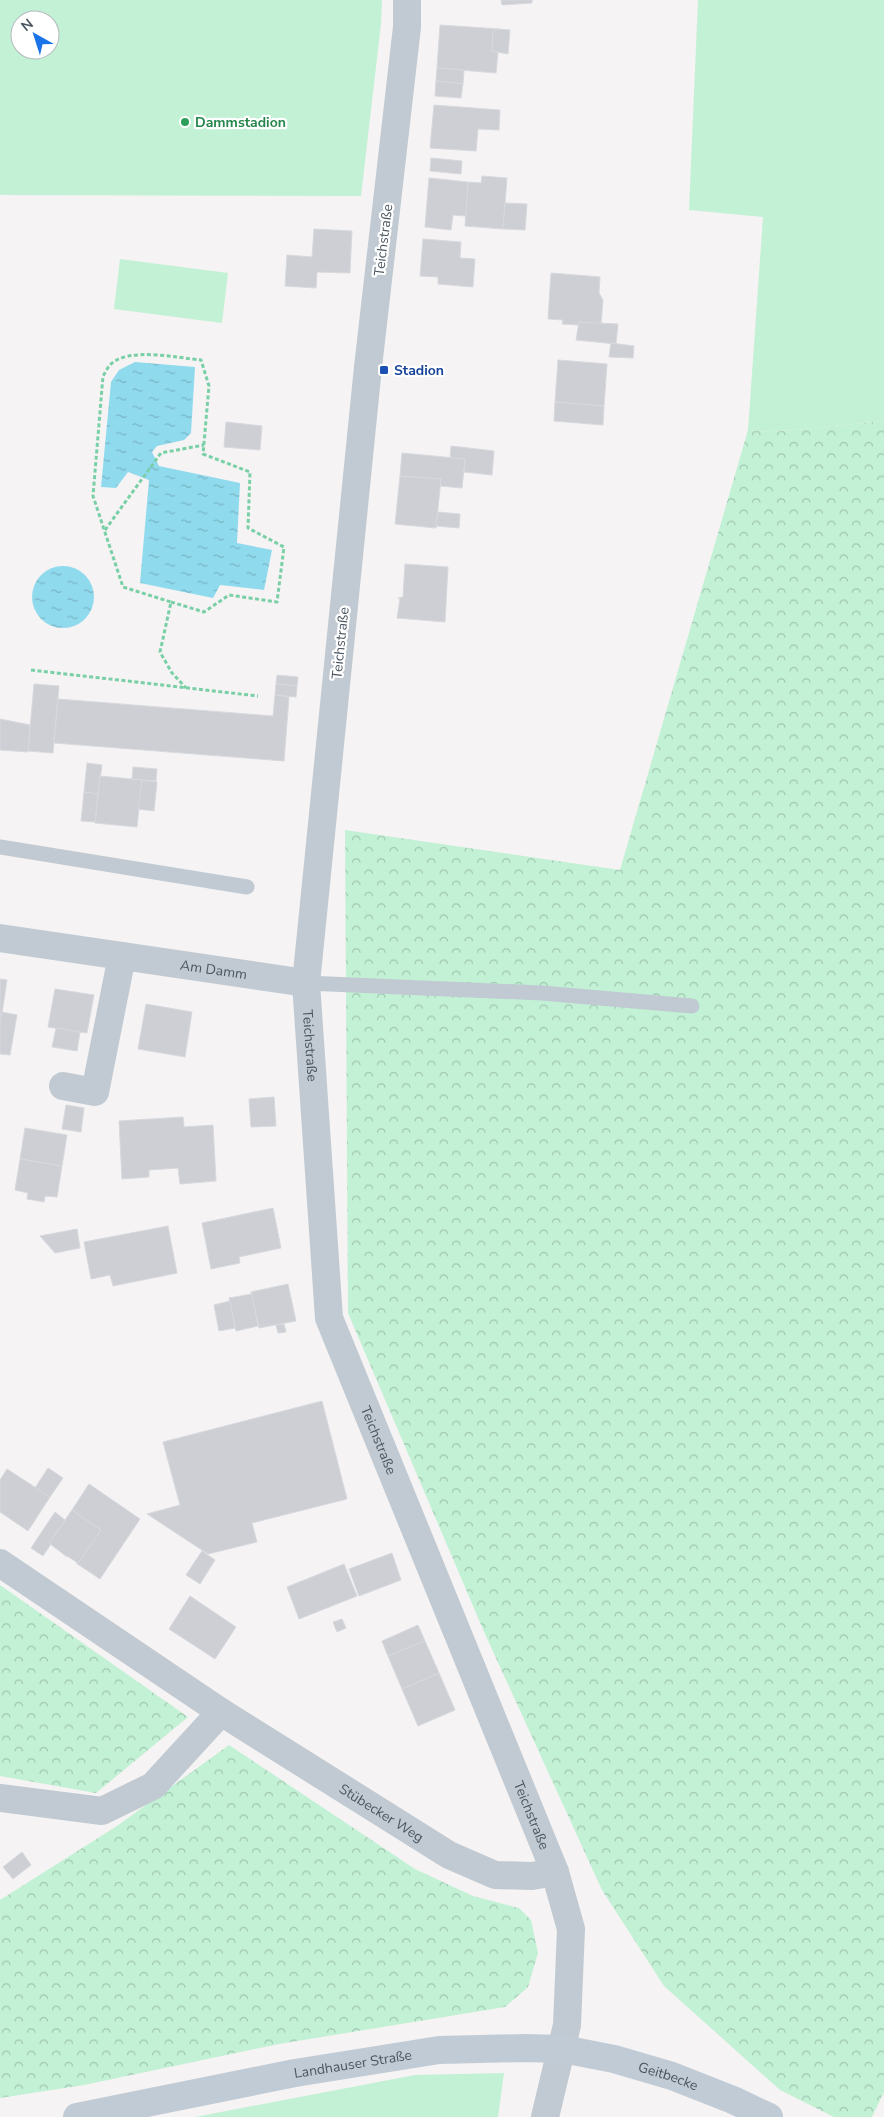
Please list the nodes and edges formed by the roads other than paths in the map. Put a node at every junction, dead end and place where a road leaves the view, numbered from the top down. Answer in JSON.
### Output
{"nodes":[{"id":1,"x":407,"y":0,"type":"edge"},
{"id":2,"x":0,"y":846,"type":"edge"},
{"id":3,"x":247,"y":887,"type":"dead end"},
{"id":4,"x":0,"y":938,"type":"edge"},
{"id":5,"x":122,"y":956,"type":"junction"},
{"id":6,"x":306,"y":982,"type":"junction"},
{"id":7,"x":692,"y":1006,"type":"dead end"},
{"id":8,"x":63,"y":1086,"type":"dead end"},
{"id":9,"x":0,"y":1562,"type":"edge"},
{"id":10,"x":221,"y":1712,"type":"junction"},
{"id":11,"x":0,"y":1798,"type":"edge"},
{"id":12,"x":555,"y":1872,"type":"junction"},
{"id":13,"x":562,"y":2049,"type":"junction"},
{"id":14,"x":77,"y":2117,"type":"edge"},
{"id":15,"x":545,"y":2117,"type":"edge"},
{"id":16,"x":769,"y":2117,"type":"edge"}],
"edges":[{"from":1,"to":6,"type":"street","name":"Teichstraße"},
{"from":2,"to":3,"type":"lane"},
{"from":4,"to":5,"type":"street","name":"Am Damm"},
{"from":5,"to":6,"type":"street","name":"Am Damm"},
{"from":5,"to":8,"type":"street"},
{"from":6,"to":7,"type":"lane"},
{"from":6,"to":12,"type":"street","name":"Teichstraße"},
{"from":9,"to":10,"type":"street","name":"Stübecker Weg"},
{"from":10,"to":11,"type":"street"},
{"from":10,"to":12,"type":"street","name":"Stübecker Weg"},
{"from":12,"to":13,"type":"street","name":"Teichstraße"},
{"from":13,"to":14,"type":"street","name":"Landhauser Straße"},
{"from":13,"to":15,"type":"street"},
{"from":13,"to":16,"type":"street","name":"Geitbecke"}]}
